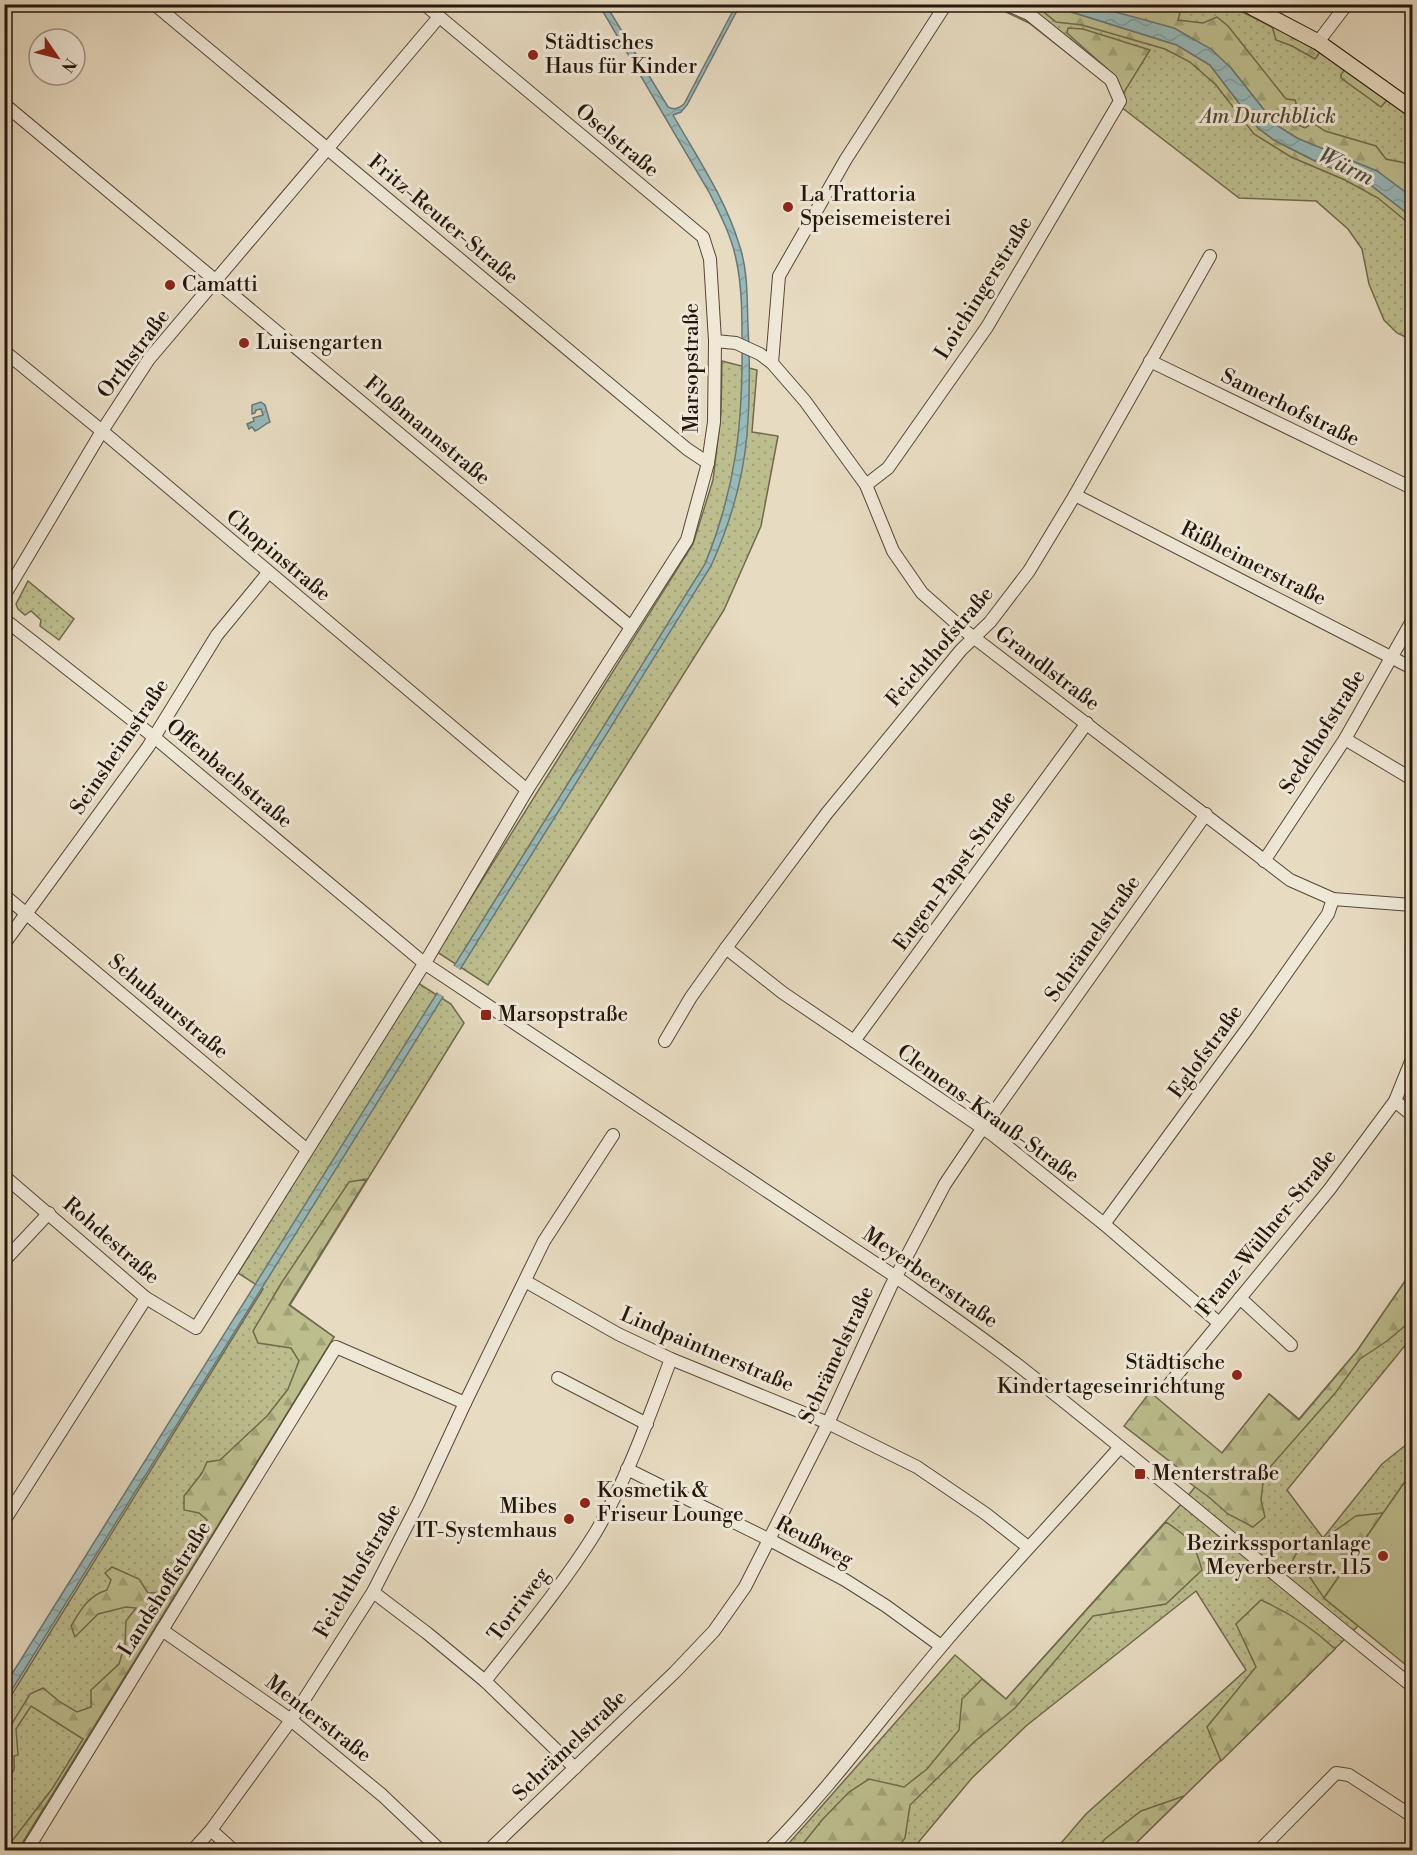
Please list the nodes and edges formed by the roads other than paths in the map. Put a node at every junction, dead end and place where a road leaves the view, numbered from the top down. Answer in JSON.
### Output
{"nodes":[{"id":1,"x":154,"y":4,"type":"edge"},
{"id":2,"x":424,"y":4,"type":"edge"},
{"id":3,"x":946,"y":4,"type":"edge"},
{"id":4,"x":1006,"y":4,"type":"edge"},
{"id":5,"x":1246,"y":4,"type":"edge"},
{"id":6,"x":1347,"y":4,"type":"edge"},
{"id":7,"x":439,"y":17,"type":"junction"},
{"id":8,"x":1318,"y":42,"type":"junction"},
{"id":9,"x":4,"y":104,"type":"edge"},
{"id":10,"x":1413,"y":110,"type":"edge"},
{"id":11,"x":327,"y":149,"type":"junction"},
{"id":12,"x":703,"y":237,"type":"joint"},
{"id":13,"x":1210,"y":256,"type":"dead end"},
{"id":14,"x":217,"y":281,"type":"junction"},
{"id":15,"x":715,"y":341,"type":"junction"},
{"id":16,"x":4,"y":351,"type":"edge"},
{"id":17,"x":1150,"y":361,"type":"junction"},
{"id":18,"x":772,"y":363,"type":"junction"},
{"id":19,"x":102,"y":431,"type":"junction"},
{"id":20,"x":708,"y":463,"type":"junction"},
{"id":21,"x":866,"y":484,"type":"junction"},
{"id":22,"x":1413,"y":489,"type":"edge"},
{"id":23,"x":1075,"y":495,"type":"junction"},
{"id":24,"x":268,"y":573,"type":"junction"},
{"id":25,"x":4,"y":596,"type":"edge"},
{"id":26,"x":4,"y":619,"type":"edge"},
{"id":27,"x":1413,"y":621,"type":"edge"},
{"id":28,"x":631,"y":627,"type":"junction"},
{"id":29,"x":974,"y":638,"type":"junction"},
{"id":30,"x":1391,"y":657,"type":"junction"},
{"id":31,"x":1413,"y":668,"type":"edge"},
{"id":32,"x":1087,"y":723,"type":"junction"},
{"id":33,"x":154,"y":737,"type":"junction"},
{"id":34,"x":1345,"y":739,"type":"junction"},
{"id":35,"x":1413,"y":779,"type":"edge"},
{"id":36,"x":527,"y":790,"type":"junction"},
{"id":37,"x":1206,"y":814,"type":"junction"},
{"id":38,"x":1264,"y":861,"type":"junction"},
{"id":39,"x":4,"y":895,"type":"edge"},
{"id":40,"x":1333,"y":899,"type":"junction"},
{"id":41,"x":1413,"y":905,"type":"edge"},
{"id":42,"x":27,"y":914,"type":"junction"},
{"id":43,"x":4,"y":944,"type":"edge"},
{"id":44,"x":726,"y":948,"type":"junction"},
{"id":45,"x":424,"y":963,"type":"junction"},
{"id":46,"x":665,"y":1041,"type":"dead end"},
{"id":47,"x":854,"y":1041,"type":"junction"},
{"id":48,"x":1413,"y":1059,"type":"edge"},
{"id":49,"x":1395,"y":1101,"type":"junction"},
{"id":50,"x":1413,"y":1115,"type":"edge"},
{"id":51,"x":982,"y":1129,"type":"junction"},
{"id":52,"x":613,"y":1135,"type":"dead end"},
{"id":53,"x":306,"y":1149,"type":"junction"},
{"id":54,"x":4,"y":1176,"type":"edge"},
{"id":55,"x":49,"y":1213,"type":"junction"},
{"id":56,"x":1104,"y":1224,"type":"junction"},
{"id":57,"x":4,"y":1261,"type":"edge"},
{"id":58,"x":896,"y":1277,"type":"junction"},
{"id":59,"x":525,"y":1281,"type":"junction"},
{"id":60,"x":146,"y":1298,"type":"junction"},
{"id":61,"x":1240,"y":1298,"type":"junction"},
{"id":62,"x":1219,"y":1323,"type":"junction"},
{"id":63,"x":196,"y":1328,"type":"joint"},
{"id":64,"x":1291,"y":1345,"type":"dead end"},
{"id":65,"x":671,"y":1359,"type":"junction"},
{"id":66,"x":558,"y":1378,"type":"dead end"},
{"id":67,"x":1167,"y":1387,"type":"dead end"},
{"id":68,"x":465,"y":1403,"type":"junction"},
{"id":69,"x":828,"y":1423,"type":"junction"},
{"id":70,"x":646,"y":1424,"type":"junction"},
{"id":71,"x":1120,"y":1447,"type":"junction"},
{"id":72,"x":627,"y":1469,"type":"junction"},
{"id":73,"x":4,"y":1521,"type":"edge"},
{"id":74,"x":770,"y":1540,"type":"junction"},
{"id":75,"x":1028,"y":1547,"type":"junction"},
{"id":76,"x":373,"y":1592,"type":"junction"},
{"id":77,"x":162,"y":1630,"type":"junction"},
{"id":78,"x":941,"y":1646,"type":"junction"},
{"id":79,"x":485,"y":1681,"type":"junction"},
{"id":80,"x":1413,"y":1686,"type":"edge"},
{"id":81,"x":291,"y":1720,"type":"junction"},
{"id":82,"x":575,"y":1768,"type":"junction"},
{"id":83,"x":1413,"y":1816,"type":"edge"},
{"id":84,"x":211,"y":1830,"type":"junction"},
{"id":85,"x":27,"y":1851,"type":"edge"},
{"id":86,"x":193,"y":1851,"type":"edge"},
{"id":87,"x":233,"y":1851,"type":"edge"},
{"id":88,"x":440,"y":1851,"type":"edge"},
{"id":89,"x":489,"y":1851,"type":"edge"},
{"id":90,"x":769,"y":1851,"type":"edge"},
{"id":91,"x":1260,"y":1851,"type":"edge"}],
"edges":[{"from":1,"to":11,"type":"street","name":"Fritz-Reuter-Straße"},
{"from":2,"to":7,"type":"street","name":"Oselstraße"},
{"from":3,"to":18,"type":"street"},
{"from":4,"to":21,"type":"street","name":"Loichingerstraße"},
{"from":5,"to":8,"type":"main road"},
{"from":6,"to":8,"type":"street"},
{"from":7,"to":11,"type":"street","name":"Orthstraße"},
{"from":7,"to":12,"type":"street","name":"Oselstraße"},
{"from":8,"to":10,"type":"main road"},
{"from":9,"to":14,"type":"street","name":"Floßmannstraße"},
{"from":11,"to":14,"type":"street","name":"Orthstraße"},
{"from":11,"to":20,"type":"street","name":"Fritz-Reuter-Straße"},
{"from":12,"to":15,"type":"street","name":"Marsopstraße"},
{"from":13,"to":17,"type":"street","name":"Feichthofstraße"},
{"from":14,"to":19,"type":"street","name":"Orthstraße"},
{"from":14,"to":28,"type":"street","name":"Floßmannstraße"},
{"from":15,"to":18,"type":"street","name":"Grandlstraße"},
{"from":15,"to":20,"type":"street","name":"Marsopstraße"},
{"from":16,"to":19,"type":"street","name":"Chopinstraße"},
{"from":17,"to":22,"type":"street","name":"Samerhofstraße"},
{"from":17,"to":23,"type":"street","name":"Feichthofstraße"},
{"from":18,"to":21,"type":"street","name":"Grandlstraße"},
{"from":19,"to":24,"type":"street","name":"Chopinstraße"},
{"from":19,"to":25,"type":"street","name":"Orthstraße"},
{"from":20,"to":28,"type":"street","name":"Marsopstraße"},
{"from":21,"to":29,"type":"street","name":"Grandlstraße"},
{"from":23,"to":29,"type":"street","name":"Feichthofstraße"},
{"from":23,"to":30,"type":"street","name":"Rißheimerstraße"},
{"from":24,"to":33,"type":"street","name":"Seinsheimstraße"},
{"from":24,"to":36,"type":"street","name":"Chopinstraße"},
{"from":26,"to":33,"type":"street","name":"Offenbachstraße"},
{"from":27,"to":30,"type":"street","name":"Sedelhofstraße"},
{"from":28,"to":36,"type":"street","name":"Marsopstraße"},
{"from":29,"to":32,"type":"street","name":"Grandlstraße"},
{"from":29,"to":44,"type":"street","name":"Feichthofstraße"},
{"from":30,"to":31,"type":"street","name":"Rißheimerstraße"},
{"from":30,"to":34,"type":"street","name":"Sedelhofstraße"},
{"from":32,"to":37,"type":"street","name":"Grandlstraße"},
{"from":32,"to":47,"type":"street","name":"Eugen-Papst-Straße"},
{"from":33,"to":42,"type":"street","name":"Seinsheimstraße"},
{"from":33,"to":45,"type":"street","name":"Offenbachstraße"},
{"from":34,"to":35,"type":"street"},
{"from":34,"to":38,"type":"street","name":"Sedelhofstraße"},
{"from":36,"to":45,"type":"street","name":"Marsopstraße"},
{"from":37,"to":38,"type":"street","name":"Grandlstraße"},
{"from":37,"to":51,"type":"street","name":"Schrämelstraße"},
{"from":38,"to":40,"type":"street","name":"Grandlstraße"},
{"from":39,"to":42,"type":"street","name":"Schubaurstraße"},
{"from":40,"to":41,"type":"street","name":"Grandlstraße"},
{"from":40,"to":56,"type":"street","name":"Eglofstraße"},
{"from":42,"to":43,"type":"street","name":"Seinsheimstraße"},
{"from":42,"to":53,"type":"street","name":"Schubaurstraße"},
{"from":44,"to":46,"type":"street","name":"Feichthofstraße"},
{"from":44,"to":47,"type":"street","name":"Clemens-Krauß-Straße"},
{"from":45,"to":53,"type":"street","name":"Marsopstraße"},
{"from":45,"to":58,"type":"street","name":"Meyerbeerstraße"},
{"from":47,"to":51,"type":"street","name":"Clemens-Krauß-Straße"},
{"from":48,"to":49,"type":"street","name":"Franz-Wüllner-Straße"},
{"from":49,"to":50,"type":"street"},
{"from":49,"to":61,"type":"street","name":"Franz-Wüllner-Straße"},
{"from":51,"to":56,"type":"street","name":"Clemens-Krauß-Straße"},
{"from":51,"to":58,"type":"street","name":"Schrämelstraße"},
{"from":52,"to":59,"type":"street","name":"Feichthofstraße"},
{"from":53,"to":63,"type":"street","name":"Marsopstraße"},
{"from":54,"to":55,"type":"street","name":"Rohdestraße"},
{"from":55,"to":57,"type":"street"},
{"from":55,"to":60,"type":"street","name":"Rohdestraße"},
{"from":56,"to":62,"type":"street","name":"Clemens-Krauß-Straße"},
{"from":58,"to":69,"type":"street","name":"Schrämelstraße"},
{"from":58,"to":71,"type":"street","name":"Meyerbeerstraße"},
{"from":59,"to":65,"type":"street","name":"Lindpaintnerstraße"},
{"from":59,"to":68,"type":"street","name":"Feichthofstraße"},
{"from":60,"to":63,"type":"street","name":"Rohdestraße"},
{"from":60,"to":73,"type":"street"},
{"from":61,"to":62,"type":"street","name":"Franz-Wüllner-Straße"},
{"from":61,"to":64,"type":"street"},
{"from":62,"to":67,"type":"street","name":"Franz-Wüllner-Straße"},
{"from":65,"to":69,"type":"street","name":"Lindpaintnerstraße"},
{"from":65,"to":70,"type":"street","name":"Torriweg"},
{"from":66,"to":70,"type":"street"},
{"from":68,"to":76,"type":"street","name":"Feichthofstraße"},
{"from":68,"to":77,"type":"street","name":"Landshoffstraße"},
{"from":69,"to":74,"type":"street","name":"Schrämelstraße"},
{"from":69,"to":75,"type":"street","name":"Lindpaintnerstraße"},
{"from":70,"to":72,"type":"street","name":"Torriweg"},
{"from":71,"to":75,"type":"street"},
{"from":71,"to":80,"type":"street","name":"Meyerbeerstraße"},
{"from":72,"to":74,"type":"street","name":"Reußweg"},
{"from":72,"to":79,"type":"street","name":"Torriweg"},
{"from":74,"to":78,"type":"street","name":"Reußweg"},
{"from":74,"to":82,"type":"street","name":"Schrämelstraße"},
{"from":75,"to":78,"type":"street"},
{"from":76,"to":79,"type":"street"},
{"from":76,"to":81,"type":"street","name":"Feichthofstraße"},
{"from":77,"to":81,"type":"street","name":"Menterstraße"},
{"from":77,"to":85,"type":"street","name":"Landshoffstraße"},
{"from":78,"to":90,"type":"street"},
{"from":79,"to":82,"type":"street"},
{"from":81,"to":84,"type":"street","name":"Feichthofstraße"},
{"from":81,"to":88,"type":"street","name":"Menterstraße"},
{"from":82,"to":89,"type":"street","name":"Schrämelstraße"},
{"from":83,"to":91,"type":"street"},
{"from":84,"to":86,"type":"street","name":"Feichthofstraße"},
{"from":84,"to":87,"type":"street"}]}
